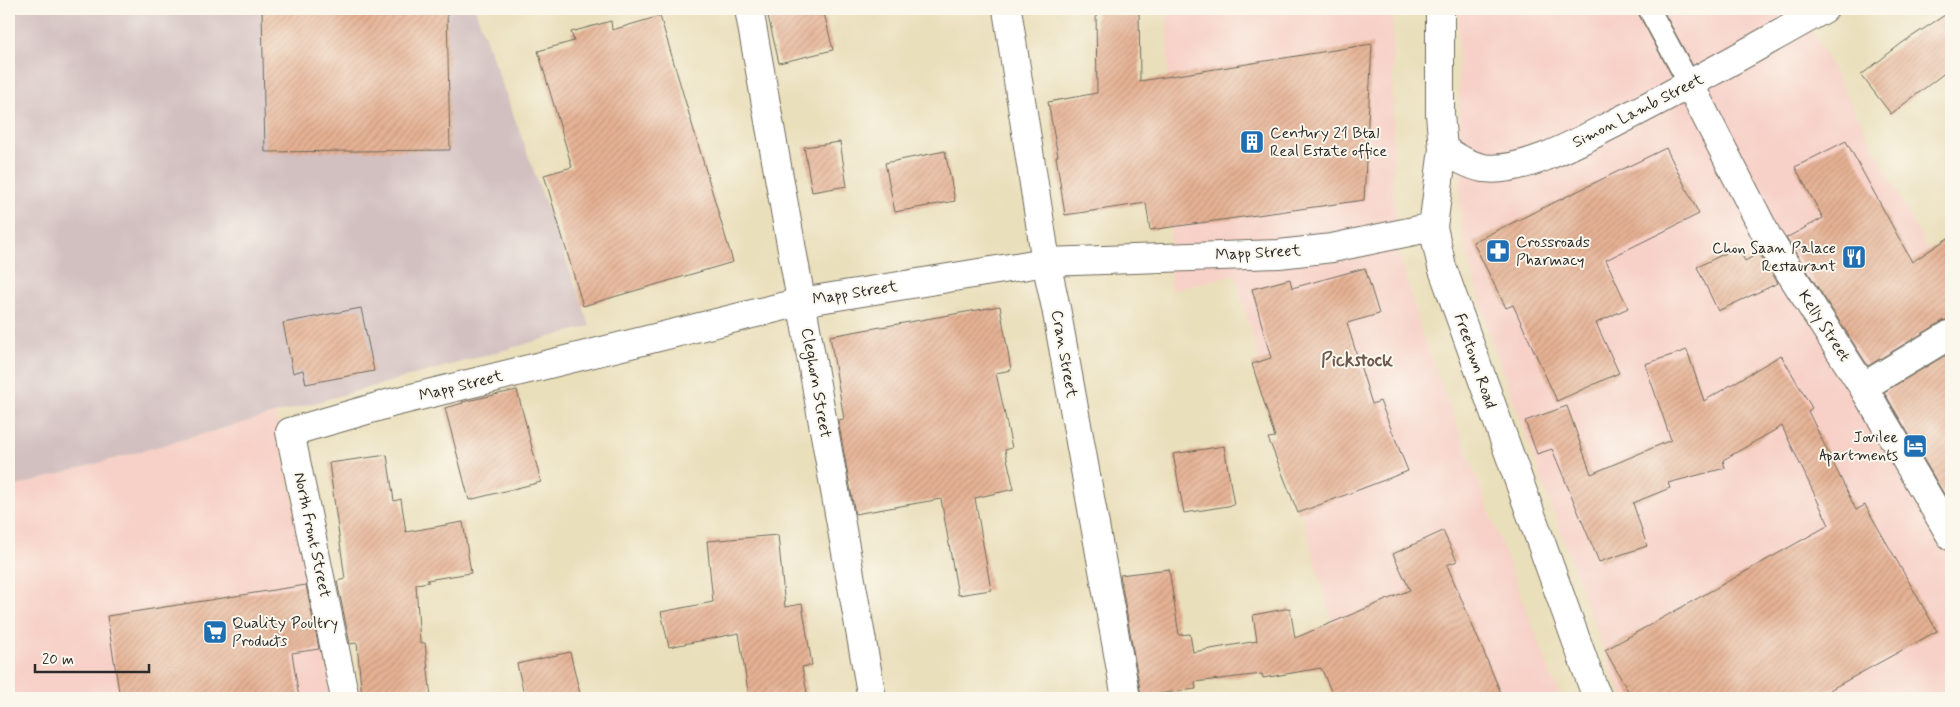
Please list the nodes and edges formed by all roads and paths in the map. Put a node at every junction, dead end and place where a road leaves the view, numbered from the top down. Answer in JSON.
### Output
{"nodes":[{"id":1,"x":749,"y":9,"type":"edge"},
{"id":2,"x":1007,"y":9,"type":"edge"},
{"id":3,"x":1440,"y":9,"type":"edge"},
{"id":4,"x":1648,"y":9,"type":"edge"},
{"id":5,"x":1824,"y":9,"type":"edge"},
{"id":6,"x":1690,"y":85,"type":"junction"},
{"id":7,"x":1443,"y":148,"type":"junction"},
{"id":8,"x":1433,"y":227,"type":"junction"},
{"id":9,"x":1046,"y":262,"type":"junction"},
{"id":10,"x":801,"y":302,"type":"junction"},
{"id":11,"x":1951,"y":334,"type":"edge"},
{"id":12,"x":1863,"y":387,"type":"junction"},
{"id":13,"x":290,"y":432,"type":"joint"},
{"id":14,"x":1951,"y":536,"type":"edge"},
{"id":15,"x":345,"y":698,"type":"edge"},
{"id":16,"x":872,"y":698,"type":"edge"},
{"id":17,"x":1126,"y":698,"type":"edge"},
{"id":18,"x":1598,"y":698,"type":"edge"}],
"edges":[{"from":1,"to":10,"type":"street","name":"Cleghorn Street"},
{"from":2,"to":9,"type":"street","name":"Cran Street"},
{"from":3,"to":7,"type":"street","name":"Freetown Road"},
{"from":4,"to":6,"type":"lane"},
{"from":5,"to":6,"type":"street","name":"Simon Lamb Street"},
{"from":6,"to":7,"type":"street","name":"Simon Lamb Street"},
{"from":6,"to":12,"type":"street","name":"Kelly Street"},
{"from":7,"to":8,"type":"street","name":"Freetown Road"},
{"from":8,"to":9,"type":"street","name":"Mapp Street"},
{"from":8,"to":18,"type":"street","name":"Freetown Road"},
{"from":9,"to":10,"type":"street","name":"Mapp Street"},
{"from":9,"to":17,"type":"street","name":"Cran Street"},
{"from":10,"to":13,"type":"street","name":"Mapp Street"},
{"from":10,"to":16,"type":"street","name":"Cleghorn Street"},
{"from":11,"to":12,"type":"street"},
{"from":12,"to":14,"type":"street","name":"Kelly Street"},
{"from":13,"to":15,"type":"street","name":"North Front Street"}]}
